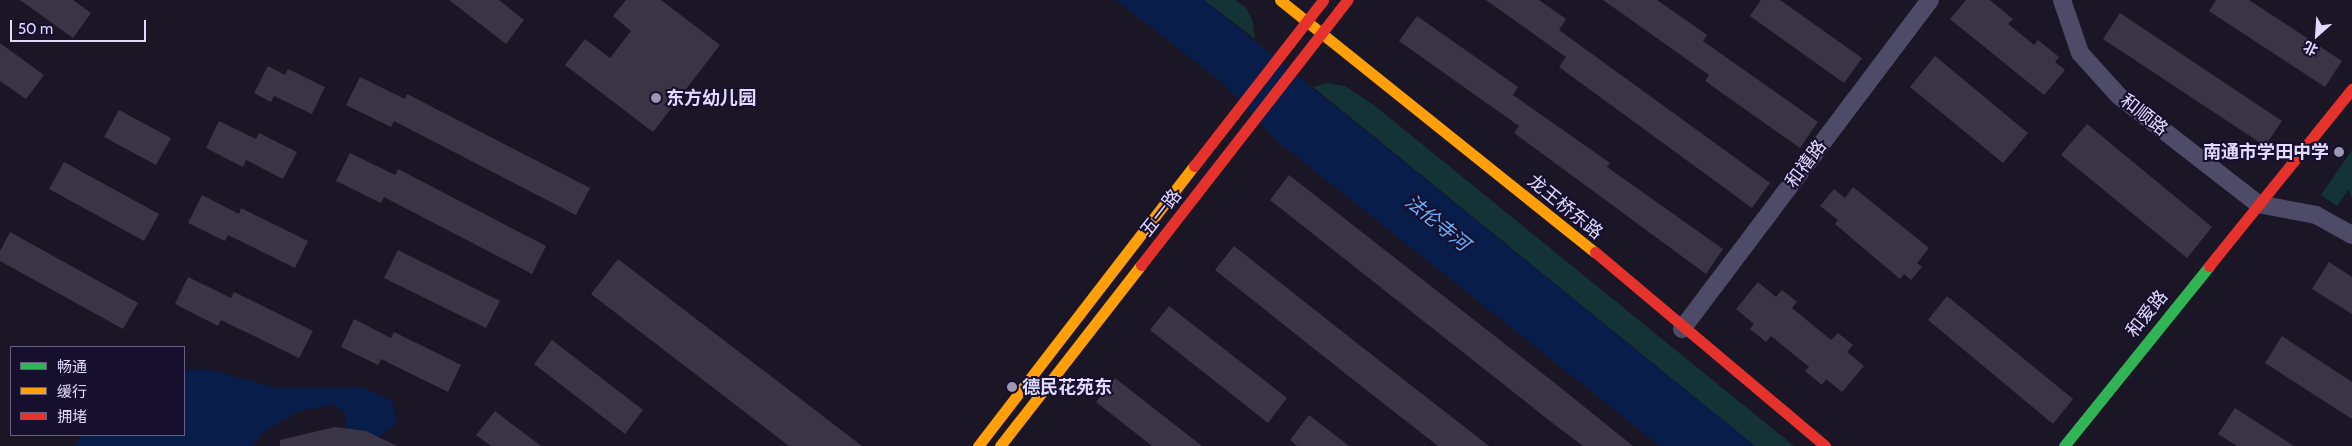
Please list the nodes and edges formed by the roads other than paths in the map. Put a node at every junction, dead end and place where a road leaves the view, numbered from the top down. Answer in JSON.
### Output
{"nodes":[{"id":1,"x":1280,"y":0,"type":"edge"},
{"id":2,"x":1323,"y":0,"type":"edge"},
{"id":3,"x":1347,"y":0,"type":"edge"},
{"id":4,"x":1930,"y":0,"type":"edge"},
{"id":5,"x":2062,"y":0,"type":"edge"},
{"id":6,"x":1308,"y":22,"type":"junction"},
{"id":7,"x":1322,"y":34,"type":"junction"},
{"id":8,"x":2352,"y":89,"type":"edge"},
{"id":9,"x":2258,"y":204,"type":"junction"},
{"id":10,"x":2352,"y":235,"type":"edge"},
{"id":11,"x":1682,"y":329,"type":"junction"},
{"id":12,"x":978,"y":446,"type":"edge"},
{"id":13,"x":1000,"y":446,"type":"edge"},
{"id":14,"x":1825,"y":446,"type":"edge"},
{"id":15,"x":2064,"y":446,"type":"edge"}],
"edges":[{"from":1,"to":6,"type":"main road","name":"龙王桥东路"},
{"from":2,"to":6,"type":"main road","name":"五一路"},
{"from":3,"to":7,"type":"main road","name":"五一路"},
{"from":4,"to":11,"type":"street","name":"和禧路"},
{"from":5,"to":9,"type":"street","name":"和顺路"},
{"from":6,"to":7,"type":"main road","name":"龙王桥东路"},
{"from":6,"to":12,"type":"main road","name":"五一路"},
{"from":7,"to":11,"type":"main road","name":"龙王桥东路"},
{"from":7,"to":13,"type":"main road","name":"五一路"},
{"from":8,"to":9,"type":"main road","name":"和爱路"},
{"from":9,"to":10,"type":"street"},
{"from":9,"to":15,"type":"main road","name":"和爱路"},
{"from":11,"to":14,"type":"main road","name":"龙王桥东路"}]}
